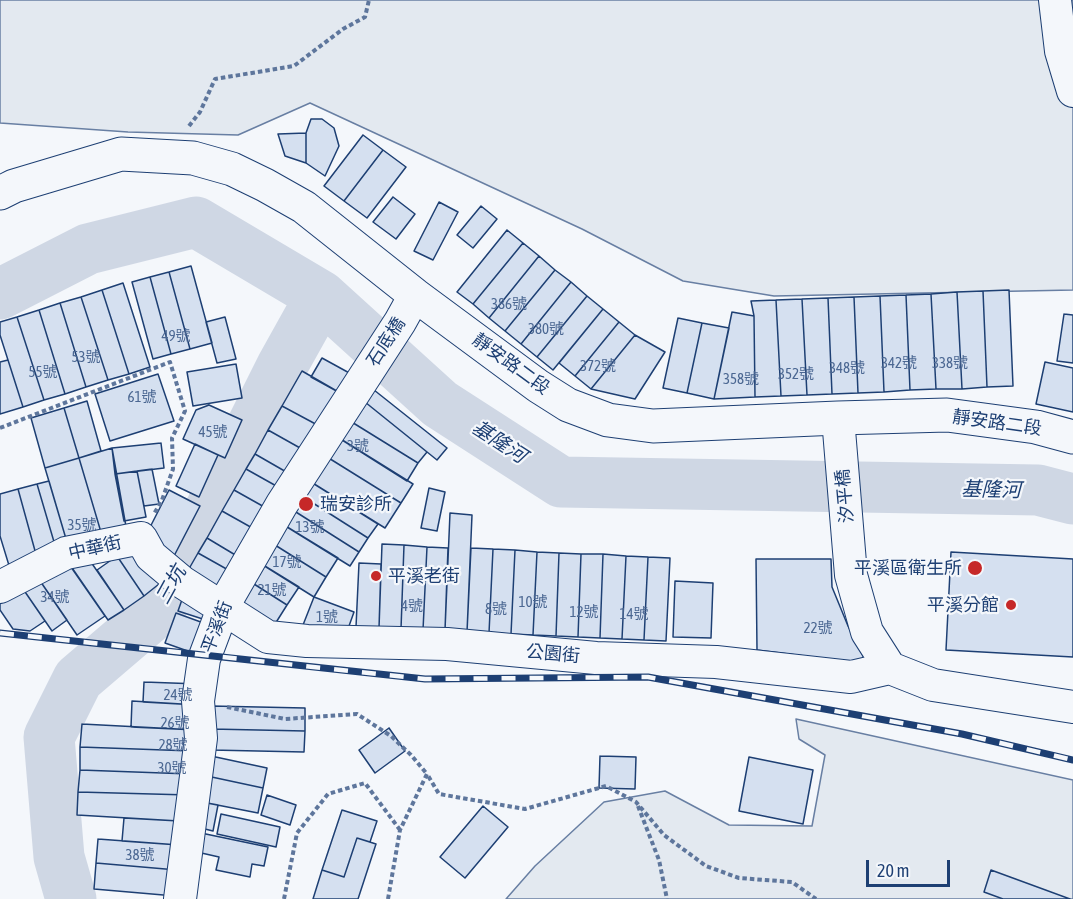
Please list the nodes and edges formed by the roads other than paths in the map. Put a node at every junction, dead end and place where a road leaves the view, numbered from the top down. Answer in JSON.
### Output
{"nodes":[{"id":1,"x":1055,"y":0,"type":"edge"},
{"id":2,"x":1073,"y":91,"type":"edge"},
{"id":3,"x":0,"y":192,"type":"edge"},
{"id":4,"x":415,"y":295,"type":"junction"},
{"id":5,"x":356,"y":389,"type":"joint"},
{"id":6,"x":838,"y":418,"type":"junction"},
{"id":7,"x":1073,"y":437,"type":"edge"},
{"id":8,"x":0,"y":587,"type":"edge"},
{"id":9,"x":224,"y":609,"type":"junction"},
{"id":10,"x":890,"y":668,"type":"junction"},
{"id":11,"x":1073,"y":707,"type":"edge"},
{"id":12,"x":180,"y":899,"type":"edge"}],
"edges":[{"from":1,"to":2,"type":"street"},
{"from":3,"to":4,"type":"main road","name":"靜安路二段"},
{"from":4,"to":5,"type":"street","name":"石底橋"},
{"from":4,"to":6,"type":"main road","name":"靜安路二段"},
{"from":5,"to":9,"type":"street","name":"平溪街"},
{"from":6,"to":7,"type":"main road","name":"靜安路二段"},
{"from":6,"to":10,"type":"street","name":"汐平橋"},
{"from":8,"to":9,"type":"street","name":"中華街"},
{"from":9,"to":10,"type":"street","name":"公園街"},
{"from":9,"to":12,"type":"street","name":"平溪街"},
{"from":10,"to":11,"type":"street"}]}
